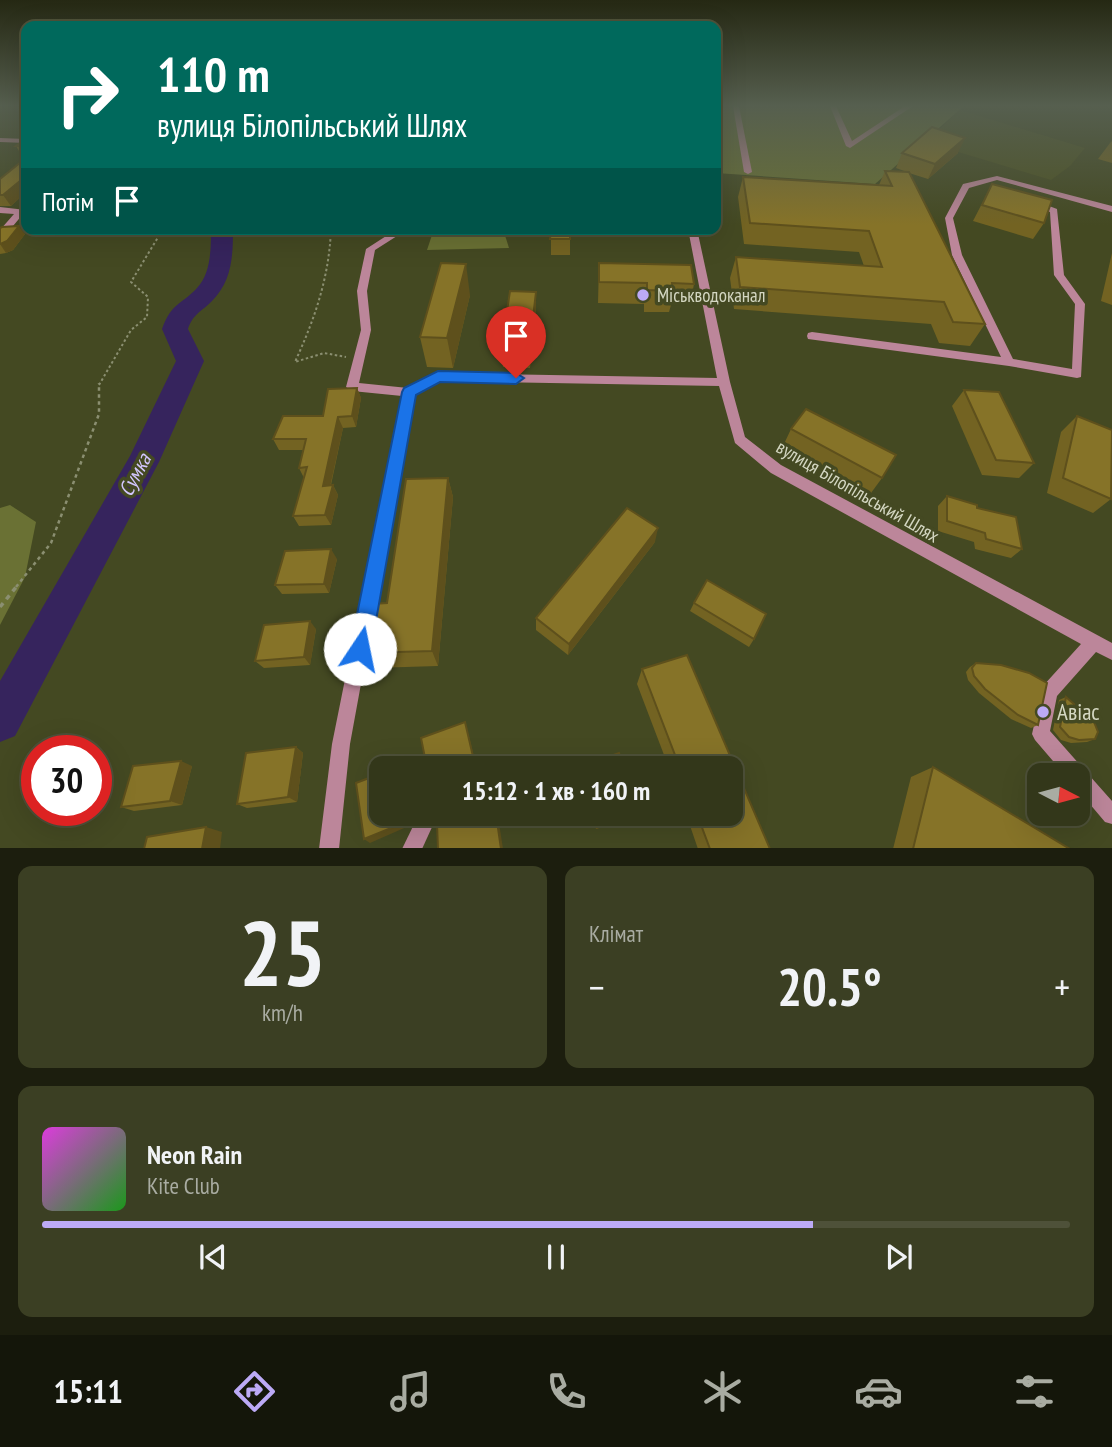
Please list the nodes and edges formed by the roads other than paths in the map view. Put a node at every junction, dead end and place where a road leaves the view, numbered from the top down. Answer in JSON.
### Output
{"nodes":[{"id":1,"x":743,"y":146,"type":"edge"},
{"id":2,"x":748,"y":172,"type":"dead end"},
{"id":3,"x":980,"y":182,"type":"junction"},
{"id":4,"x":1005,"y":192,"type":"edge"},
{"id":5,"x":1030,"y":202,"type":"edge"},
{"id":6,"x":1112,"y":209,"type":"edge"},
{"id":7,"x":0,"y":211,"type":"edge"},
{"id":8,"x":21,"y":212,"type":"edge"},
{"id":9,"x":21,"y":215,"type":"edge"},
{"id":10,"x":394,"y":235,"type":"edge"},
{"id":11,"x":693,"y":235,"type":"edge"},
{"id":12,"x":0,"y":236,"type":"edge"},
{"id":13,"x":811,"y":336,"type":"dead end"},
{"id":14,"x":1009,"y":362,"type":"junction"},
{"id":15,"x":724,"y":382,"type":"junction"},
{"id":16,"x":409,"y":392,"type":"junction"},
{"id":17,"x":1094,"y":642,"type":"junction"},
{"id":18,"x":1112,"y":652,"type":"edge"},
{"id":19,"x":1067,"y":763,"type":"edge"},
{"id":20,"x":1090,"y":790,"type":"edge"},
{"id":21,"x":1112,"y":815,"type":"edge"},
{"id":22,"x":423,"y":826,"type":"edge"},
{"id":23,"x":329,"y":848,"type":"edge"},
{"id":24,"x":412,"y":848,"type":"edge"}],
"edges":[{"from":1,"to":2,"type":"street"},
{"from":3,"to":4,"type":"street"},
{"from":3,"to":6,"type":"street"},
{"from":3,"to":14,"type":"street"},
{"from":5,"to":14,"type":"street"},
{"from":7,"to":8,"type":"street"},
{"from":9,"to":12,"type":"street"},
{"from":10,"to":16,"type":"street"},
{"from":11,"to":15,"type":"street","name":"вулиця Білопільський Шлях"},
{"from":13,"to":14,"type":"street"},
{"from":15,"to":16,"type":"street"},
{"from":15,"to":17,"type":"street","name":"вулиця Білопільський Шлях"},
{"from":16,"to":23,"type":"street"},
{"from":17,"to":18,"type":"street","name":"вулиця Білопільський Шлях"},
{"from":17,"to":19,"type":"street"},
{"from":20,"to":21,"type":"street"},
{"from":22,"to":24,"type":"street"}]}
